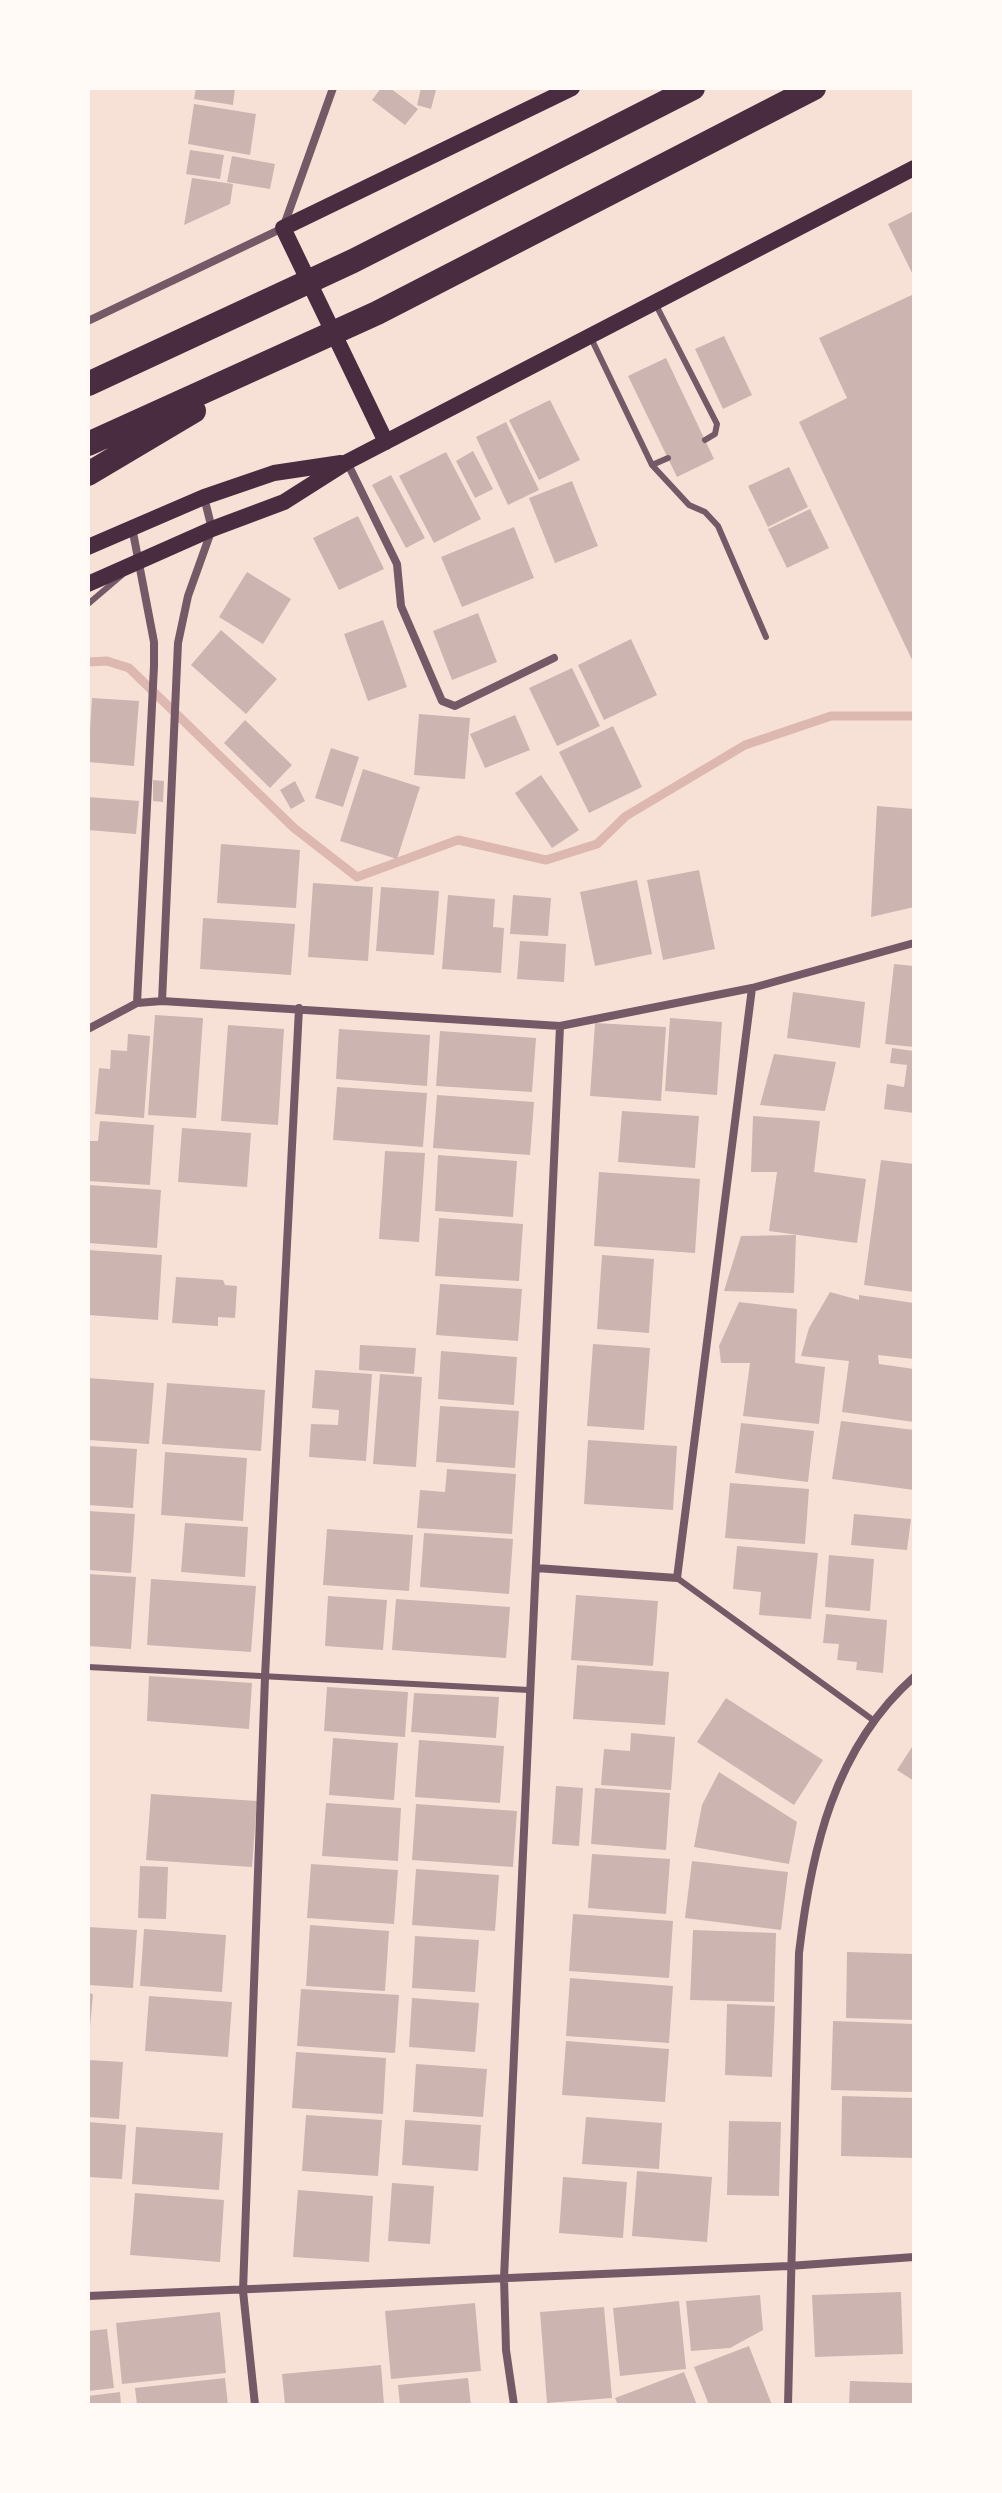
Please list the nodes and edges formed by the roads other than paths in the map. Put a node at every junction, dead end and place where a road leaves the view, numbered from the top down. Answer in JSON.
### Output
{"nodes":[{"id":1,"x":333,"y":88,"type":"edge"},
{"id":2,"x":572,"y":88,"type":"edge"},
{"id":3,"x":693,"y":88,"type":"edge"},
{"id":4,"x":814,"y":88,"type":"edge"},
{"id":5,"x":914,"y":168,"type":"edge"},
{"id":6,"x":283,"y":228,"type":"junction"},
{"id":7,"x":655,"y":302,"type":"junction"},
{"id":8,"x":88,"y":321,"type":"edge"},
{"id":9,"x":590,"y":336,"type":"junction"},
{"id":10,"x":289,"y":355,"type":"junction"},
{"id":11,"x":88,"y":384,"type":"edge"},
{"id":12,"x":705,"y":440,"type":"dead end"},
{"id":13,"x":386,"y":442,"type":"junction"},
{"id":14,"x":88,"y":444,"type":"edge"},
{"id":15,"x":668,"y":458,"type":"dead end"},
{"id":16,"x":347,"y":462,"type":"junction"},
{"id":17,"x":652,"y":465,"type":"junction"},
{"id":18,"x":88,"y":474,"type":"edge"},
{"id":19,"x":204,"y":497,"type":"junction"},
{"id":20,"x":132,"y":527,"type":"junction"},
{"id":21,"x":212,"y":529,"type":"junction"},
{"id":22,"x":88,"y":547,"type":"edge"},
{"id":23,"x":138,"y":562,"type":"junction"},
{"id":24,"x":88,"y":584,"type":"edge"},
{"id":25,"x":88,"y":604,"type":"edge"},
{"id":26,"x":766,"y":637,"type":"dead end"},
{"id":27,"x":554,"y":658,"type":"dead end"},
{"id":28,"x":914,"y":943,"type":"edge"},
{"id":29,"x":752,"y":988,"type":"junction"},
{"id":30,"x":162,"y":1001,"type":"junction"},
{"id":31,"x":137,"y":1003,"type":"junction"},
{"id":32,"x":299,"y":1008,"type":"junction"},
{"id":33,"x":560,"y":1026,"type":"junction"},
{"id":34,"x":88,"y":1029,"type":"edge"},
{"id":35,"x":536,"y":1568,"type":"junction"},
{"id":36,"x":677,"y":1578,"type":"junction"},
{"id":37,"x":88,"y":1667,"type":"edge"},
{"id":38,"x":265,"y":1677,"type":"junction"},
{"id":39,"x":914,"y":1677,"type":"edge"},
{"id":40,"x":529,"y":1690,"type":"junction"},
{"id":41,"x":873,"y":1720,"type":"junction"},
{"id":42,"x":914,"y":2257,"type":"edge"},
{"id":43,"x":789,"y":2266,"type":"junction"},
{"id":44,"x":504,"y":2278,"type":"junction"},
{"id":45,"x":243,"y":2291,"type":"junction"},
{"id":46,"x":88,"y":2296,"type":"edge"},
{"id":47,"x":255,"y":2405,"type":"edge"},
{"id":48,"x":514,"y":2405,"type":"edge"},
{"id":49,"x":788,"y":2405,"type":"edge"}],
"edges":[{"from":1,"to":6,"type":"street"},
{"from":2,"to":6,"type":"main road"},
{"from":3,"to":11,"type":"highway"},
{"from":4,"to":10,"type":"highway"},
{"from":5,"to":7,"type":"main road"},
{"from":6,"to":8,"type":"street"},
{"from":6,"to":13,"type":"main road"},
{"from":7,"to":9,"type":"main road"},
{"from":7,"to":12,"type":"lane"},
{"from":9,"to":13,"type":"main road"},
{"from":9,"to":17,"type":"lane"},
{"from":10,"to":14,"type":"highway"},
{"from":10,"to":18,"type":"highway"},
{"from":13,"to":16,"type":"main road"},
{"from":15,"to":17,"type":"lane"},
{"from":16,"to":19,"type":"main road"},
{"from":16,"to":21,"type":"main road"},
{"from":16,"to":27,"type":"street"},
{"from":17,"to":26,"type":"lane"},
{"from":19,"to":20,"type":"main road"},
{"from":19,"to":21,"type":"street"},
{"from":20,"to":22,"type":"main road"},
{"from":20,"to":23,"type":"street"},
{"from":21,"to":23,"type":"main road"},
{"from":21,"to":30,"type":"street"},
{"from":23,"to":24,"type":"main road"},
{"from":23,"to":25,"type":"lane"},
{"from":23,"to":31,"type":"street"},
{"from":28,"to":29,"type":"street"},
{"from":29,"to":33,"type":"street"},
{"from":29,"to":36,"type":"street"},
{"from":30,"to":31,"type":"street"},
{"from":30,"to":32,"type":"street"},
{"from":31,"to":34,"type":"street"},
{"from":32,"to":33,"type":"street"},
{"from":32,"to":38,"type":"street"},
{"from":33,"to":35,"type":"street"},
{"from":35,"to":36,"type":"street"},
{"from":35,"to":40,"type":"street"},
{"from":36,"to":41,"type":"lane"},
{"from":37,"to":38,"type":"lane"},
{"from":38,"to":40,"type":"lane"},
{"from":38,"to":45,"type":"street"},
{"from":39,"to":41,"type":"street"},
{"from":40,"to":44,"type":"street"},
{"from":41,"to":43,"type":"street"},
{"from":42,"to":43,"type":"street"},
{"from":43,"to":44,"type":"street"},
{"from":43,"to":49,"type":"street"},
{"from":44,"to":45,"type":"street"},
{"from":44,"to":48,"type":"street"},
{"from":45,"to":46,"type":"street"},
{"from":45,"to":47,"type":"street"}]}
